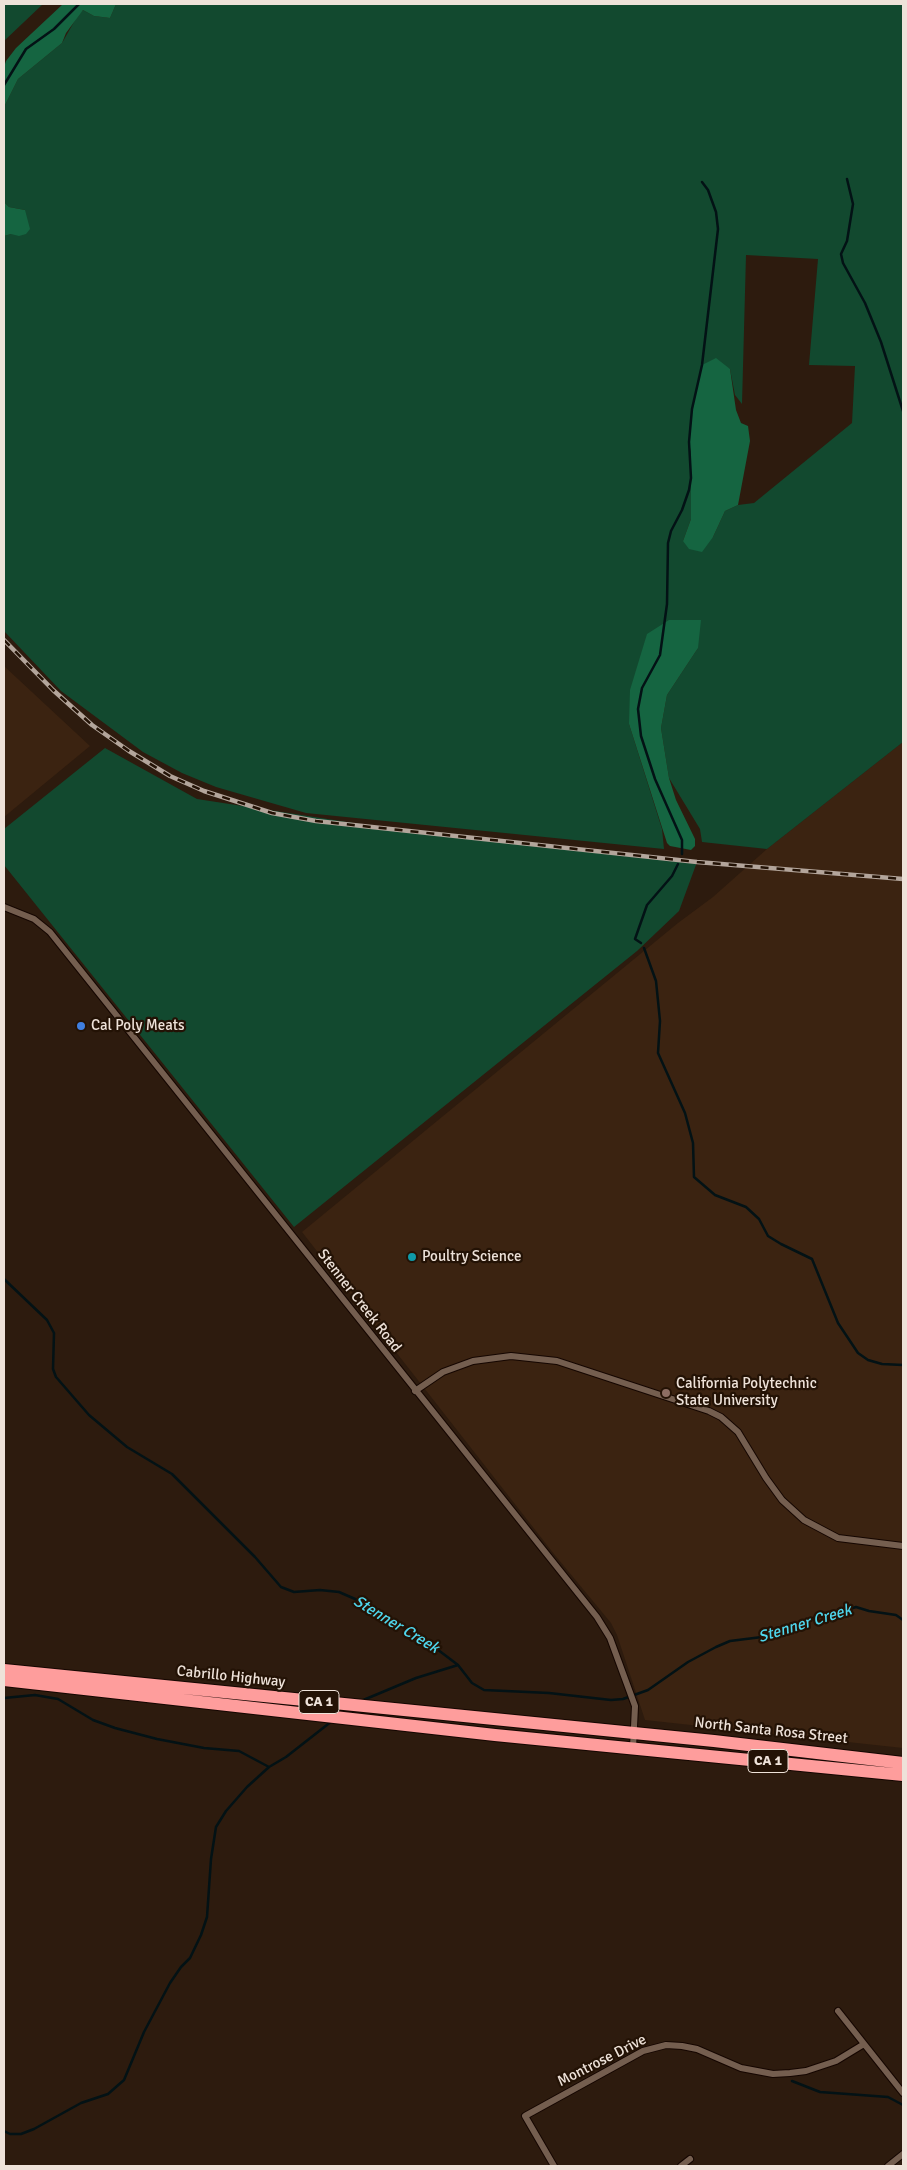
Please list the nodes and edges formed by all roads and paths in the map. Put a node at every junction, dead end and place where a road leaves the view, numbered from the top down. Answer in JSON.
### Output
{"nodes":[{"id":1,"x":4,"y":907,"type":"edge"},
{"id":2,"x":415,"y":1391,"type":"junction"},
{"id":3,"x":903,"y":1546,"type":"edge"},
{"id":4,"x":4,"y":1670,"type":"edge"},
{"id":5,"x":4,"y":1680,"type":"edge"},
{"id":6,"x":634,"y":1734,"type":"junction"},
{"id":7,"x":633,"y":1748,"type":"junction"},
{"id":8,"x":903,"y":1763,"type":"edge"},
{"id":9,"x":903,"y":1775,"type":"edge"},
{"id":10,"x":838,"y":2011,"type":"dead end"},
{"id":11,"x":864,"y":2044,"type":"junction"},
{"id":12,"x":903,"y":2093,"type":"edge"},
{"id":13,"x":903,"y":2154,"type":"edge"},
{"id":14,"x":690,"y":2159,"type":"dead end"},
{"id":15,"x":554,"y":2166,"type":"edge"},
{"id":16,"x":681,"y":2166,"type":"edge"},
{"id":17,"x":888,"y":2166,"type":"edge"}],
"edges":[{"from":1,"to":2,"type":"street","name":"Stenner Creek Road"},
{"from":2,"to":3,"type":"street"},
{"from":2,"to":6,"type":"street","name":"Stenner Creek Road"},
{"from":4,"to":6,"type":"highway","name":"Cabrillo Highway","number":"CA 1"},
{"from":5,"to":7,"type":"highway","name":"Cabrillo Highway","number":"CA 1"},
{"from":6,"to":7,"type":"street","name":"Stenner Creek Road"},
{"from":6,"to":8,"type":"highway","name":"North Santa Rosa Street","number":"CA 1"},
{"from":7,"to":9,"type":"highway","name":"North Santa Rosa Street","number":"CA 1"},
{"from":10,"to":11,"type":"street"},
{"from":11,"to":12,"type":"street"},
{"from":11,"to":15,"type":"street","name":"Montrose Drive"},
{"from":13,"to":17,"type":"street"},
{"from":14,"to":16,"type":"street"}]}
